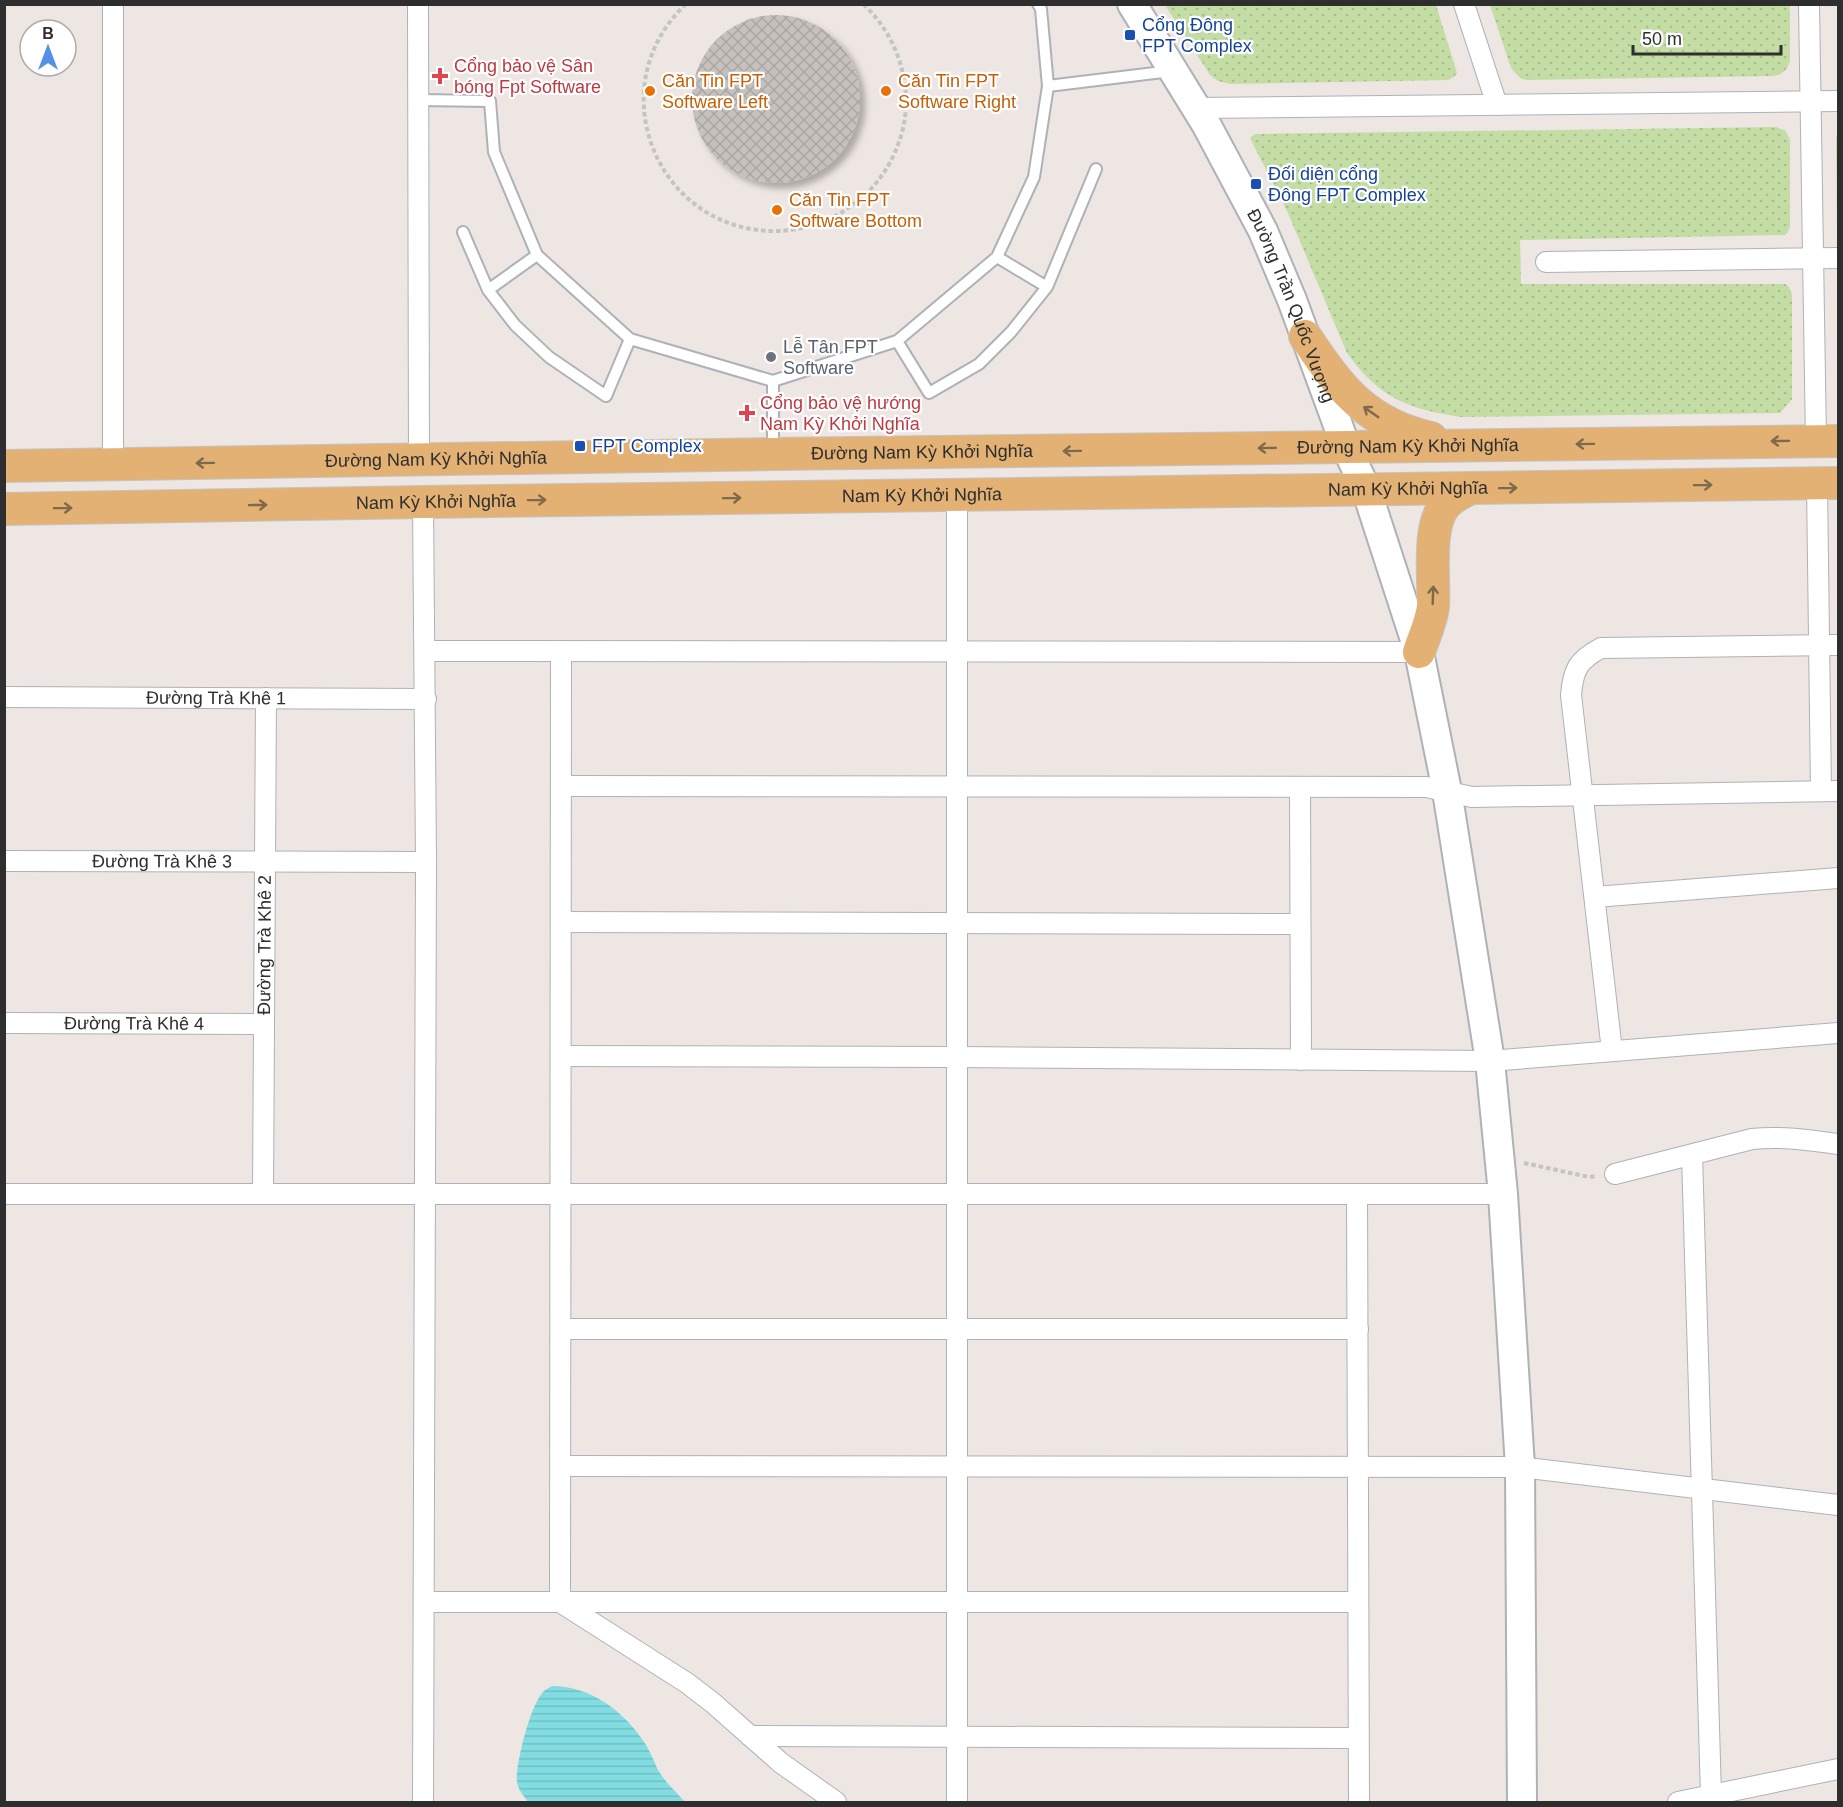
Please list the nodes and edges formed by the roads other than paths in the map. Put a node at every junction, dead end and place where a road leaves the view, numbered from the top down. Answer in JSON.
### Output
{"nodes":[{"id":1,"x":113,"y":4,"type":"edge"},
{"id":2,"x":418,"y":4,"type":"edge"},
{"id":3,"x":1038,"y":4,"type":"edge"},
{"id":4,"x":1132,"y":4,"type":"edge"},
{"id":5,"x":1464,"y":4,"type":"edge"},
{"id":6,"x":1809,"y":4,"type":"edge"},
{"id":7,"x":1174,"y":70,"type":"junction"},
{"id":8,"x":1048,"y":86,"type":"junction"},
{"id":9,"x":418,"y":100,"type":"junction"},
{"id":10,"x":1839,"y":101,"type":"edge"},
{"id":11,"x":1811,"y":102,"type":"junction"},
{"id":12,"x":1497,"y":105,"type":"junction"},
{"id":13,"x":1197,"y":108,"type":"junction"},
{"id":14,"x":1096,"y":169,"type":"dead end"},
{"id":15,"x":463,"y":232,"type":"dead end"},
{"id":16,"x":537,"y":255,"type":"junction"},
{"id":17,"x":997,"y":257,"type":"junction"},
{"id":18,"x":1812,"y":258,"type":"junction"},
{"id":19,"x":1839,"y":258,"type":"edge"},
{"id":20,"x":1546,"y":262,"type":"dead end"},
{"id":21,"x":1047,"y":287,"type":"junction"},
{"id":22,"x":488,"y":290,"type":"junction"},
{"id":23,"x":1305,"y":336,"type":"junction"},
{"id":24,"x":630,"y":339,"type":"junction"},
{"id":25,"x":897,"y":341,"type":"junction"},
{"id":26,"x":773,"y":381,"type":"junction"},
{"id":27,"x":1827,"y":441,"type":"edge"},
{"id":28,"x":1464,"y":446,"type":"junction"},
{"id":29,"x":1346,"y":447,"type":"junction"},
{"id":30,"x":773,"y":454,"type":"junction"},
{"id":31,"x":419,"y":460,"type":"junction"},
{"id":32,"x":113,"y":464,"type":"junction"},
{"id":33,"x":4,"y":466,"type":"edge"},
{"id":34,"x":1828,"y":483,"type":"edge"},
{"id":35,"x":1366,"y":489,"type":"junction"},
{"id":36,"x":1471,"y":489,"type":"junction"},
{"id":37,"x":957,"y":494,"type":"junction"},
{"id":38,"x":423,"y":502,"type":"junction"},
{"id":39,"x":4,"y":509,"type":"edge"},
{"id":40,"x":1829,"y":645,"type":"edge"},
{"id":41,"x":425,"y":651,"type":"junction"},
{"id":42,"x":561,"y":651,"type":"junction"},
{"id":43,"x":958,"y":651,"type":"junction"},
{"id":44,"x":1419,"y":651,"type":"junction"},
{"id":45,"x":4,"y":697,"type":"edge"},
{"id":46,"x":266,"y":698,"type":"junction"},
{"id":47,"x":426,"y":699,"type":"junction"},
{"id":48,"x":562,"y":786,"type":"junction"},
{"id":49,"x":957,"y":786,"type":"junction"},
{"id":50,"x":1300,"y":788,"type":"junction"},
{"id":51,"x":1447,"y":791,"type":"junction"},
{"id":52,"x":1830,"y":791,"type":"edge"},
{"id":53,"x":1583,"y":795,"type":"junction"},
{"id":54,"x":4,"y":861,"type":"edge"},
{"id":55,"x":265,"y":862,"type":"junction"},
{"id":56,"x":426,"y":862,"type":"junction"},
{"id":57,"x":1839,"y":878,"type":"edge"},
{"id":58,"x":1595,"y":897,"type":"junction"},
{"id":59,"x":561,"y":922,"type":"junction"},
{"id":60,"x":957,"y":923,"type":"junction"},
{"id":61,"x":1300,"y":924,"type":"junction"},
{"id":62,"x":4,"y":1023,"type":"edge"},
{"id":63,"x":264,"y":1024,"type":"junction"},
{"id":64,"x":1839,"y":1033,"type":"edge"},
{"id":65,"x":1612,"y":1051,"type":"junction"},
{"id":66,"x":561,"y":1056,"type":"junction"},
{"id":67,"x":957,"y":1057,"type":"junction"},
{"id":68,"x":1301,"y":1060,"type":"junction"},
{"id":69,"x":1490,"y":1061,"type":"junction"},
{"id":70,"x":1839,"y":1144,"type":"edge"},
{"id":71,"x":1692,"y":1155,"type":"junction"},
{"id":72,"x":1615,"y":1174,"type":"road end"},
{"id":73,"x":263,"y":1193,"type":"junction"},
{"id":74,"x":425,"y":1193,"type":"junction"},
{"id":75,"x":561,"y":1193,"type":"junction"},
{"id":76,"x":957,"y":1193,"type":"junction"},
{"id":77,"x":4,"y":1194,"type":"edge"},
{"id":78,"x":1358,"y":1194,"type":"junction"},
{"id":79,"x":1503,"y":1194,"type":"junction"},
{"id":80,"x":561,"y":1329,"type":"junction"},
{"id":81,"x":957,"y":1329,"type":"junction"},
{"id":82,"x":1358,"y":1329,"type":"junction"},
{"id":83,"x":957,"y":1465,"type":"junction"},
{"id":84,"x":561,"y":1466,"type":"junction"},
{"id":85,"x":1359,"y":1466,"type":"junction"},
{"id":86,"x":1520,"y":1467,"type":"junction"},
{"id":87,"x":1701,"y":1489,"type":"junction"},
{"id":88,"x":1839,"y":1505,"type":"edge"},
{"id":89,"x":957,"y":1601,"type":"junction"},
{"id":90,"x":424,"y":1602,"type":"junction"},
{"id":91,"x":560,"y":1602,"type":"junction"},
{"id":92,"x":1358,"y":1602,"type":"junction"},
{"id":93,"x":750,"y":1736,"type":"junction"},
{"id":94,"x":957,"y":1737,"type":"junction"},
{"id":95,"x":1358,"y":1738,"type":"junction"},
{"id":96,"x":1839,"y":1769,"type":"edge"},
{"id":97,"x":1711,"y":1795,"type":"junction"},
{"id":98,"x":423,"y":1803,"type":"edge"},
{"id":99,"x":836,"y":1803,"type":"edge"},
{"id":100,"x":957,"y":1803,"type":"edge"},
{"id":101,"x":1359,"y":1803,"type":"edge"},
{"id":102,"x":1522,"y":1803,"type":"edge"},
{"id":103,"x":1678,"y":1803,"type":"edge"}],
"edges":[{"from":1,"to":32,"type":"street"},
{"from":2,"to":9,"type":"street"},
{"from":3,"to":8,"type":"lane"},
{"from":4,"to":7,"type":"street","name":"Đường Trần Quốc Vượng"},
{"from":5,"to":12,"type":"street"},
{"from":6,"to":11,"type":"street"},
{"from":7,"to":8,"type":"lane"},
{"from":7,"to":13,"type":"street","name":"Đường Trần Quốc Vượng"},
{"from":8,"to":17,"type":"lane"},
{"from":9,"to":16,"type":"lane"},
{"from":9,"to":31,"type":"street"},
{"from":10,"to":11,"type":"street"},
{"from":11,"to":12,"type":"street"},
{"from":11,"to":18,"type":"street"},
{"from":12,"to":13,"type":"street"},
{"from":13,"to":23,"type":"street","name":"Đường Trần Quốc Vượng"},
{"from":14,"to":21,"type":"lane"},
{"from":15,"to":22,"type":"lane"},
{"from":16,"to":22,"type":"lane"},
{"from":16,"to":24,"type":"lane"},
{"from":17,"to":21,"type":"lane"},
{"from":17,"to":25,"type":"lane"},
{"from":18,"to":19,"type":"street"},
{"from":18,"to":20,"type":"street"},
{"from":18,"to":27,"type":"street"},
{"from":21,"to":25,"type":"lane"},
{"from":22,"to":24,"type":"lane"},
{"from":28,"to":23,"type":"main road","one_way":true},
{"from":23,"to":29,"type":"street","name":"Đường Trần Quốc Vượng"},
{"from":24,"to":26,"type":"lane"},
{"from":25,"to":26,"type":"lane"},
{"from":26,"to":30,"type":"lane"},
{"from":27,"to":28,"type":"main road","name":"Đường Nam Kỳ Khởi Nghĩa","one_way":true},
{"from":28,"to":29,"type":"main road","name":"Đường Nam Kỳ Khởi Nghĩa"},
{"from":29,"to":30,"type":"main road","name":"Đường Nam Kỳ Khởi Nghĩa","one_way":true},
{"from":29,"to":35,"type":"street","name":"Đường Trần Quốc Vượng"},
{"from":30,"to":31,"type":"main road","name":"Đường Nam Kỳ Khởi Nghĩa"},
{"from":31,"to":32,"type":"main road","name":"Đường Nam Kỳ Khởi Nghĩa","one_way":true},
{"from":32,"to":33,"type":"main road","name":"Đường Nam Kỳ Khởi Nghĩa"},
{"from":36,"to":34,"type":"main road","name":"Nam Kỳ Khởi Nghĩa","one_way":true},
{"from":34,"to":40,"type":"street"},
{"from":35,"to":36,"type":"main road","name":"Nam Kỳ Khởi Nghĩa"},
{"from":35,"to":37,"type":"main road","name":"Nam Kỳ Khởi Nghĩa"},
{"from":35,"to":44,"type":"street","name":"Đường Trần Quốc Vượng"},
{"from":44,"to":36,"type":"main road","one_way":true},
{"from":38,"to":37,"type":"main road","name":"Nam Kỳ Khởi Nghĩa","one_way":true},
{"from":37,"to":43,"type":"street"},
{"from":39,"to":38,"type":"main road","name":"Nam Kỳ Khởi Nghĩa","one_way":true},
{"from":38,"to":41,"type":"street"},
{"from":40,"to":52,"type":"street"},
{"from":40,"to":53,"type":"street"},
{"from":41,"to":42,"type":"street"},
{"from":41,"to":47,"type":"street"},
{"from":42,"to":43,"type":"street"},
{"from":42,"to":48,"type":"street"},
{"from":43,"to":44,"type":"street"},
{"from":43,"to":49,"type":"street"},
{"from":44,"to":51,"type":"street","name":"Đường Trần Quốc Vượng"},
{"from":45,"to":46,"type":"street","name":"Đường Trà Khê 1"},
{"from":46,"to":47,"type":"street","name":"Đường Trà Khê 1"},
{"from":46,"to":55,"type":"street","name":"Đường Trà Khê 2"},
{"from":47,"to":56,"type":"street"},
{"from":48,"to":49,"type":"street"},
{"from":48,"to":59,"type":"street"},
{"from":49,"to":50,"type":"street"},
{"from":49,"to":60,"type":"street"},
{"from":50,"to":51,"type":"street"},
{"from":50,"to":61,"type":"street"},
{"from":51,"to":53,"type":"street"},
{"from":51,"to":69,"type":"street","name":"Đường Trần Quốc Vượng"},
{"from":52,"to":53,"type":"street"},
{"from":53,"to":58,"type":"street"},
{"from":54,"to":55,"type":"street","name":"Đường Trà Khê 3"},
{"from":55,"to":56,"type":"street","name":"Đường Trà Khê 3"},
{"from":55,"to":63,"type":"street","name":"Đường Trà Khê 2"},
{"from":56,"to":74,"type":"street"},
{"from":57,"to":58,"type":"street"},
{"from":58,"to":65,"type":"street"},
{"from":59,"to":60,"type":"street"},
{"from":59,"to":66,"type":"street"},
{"from":60,"to":61,"type":"street"},
{"from":60,"to":67,"type":"street"},
{"from":61,"to":68,"type":"street"},
{"from":62,"to":63,"type":"street","name":"Đường Trà Khê 4"},
{"from":63,"to":73,"type":"street","name":"Đường Trà Khê 2"},
{"from":64,"to":65,"type":"street"},
{"from":65,"to":69,"type":"street"},
{"from":66,"to":67,"type":"street"},
{"from":66,"to":75,"type":"street"},
{"from":67,"to":68,"type":"street"},
{"from":67,"to":76,"type":"street"},
{"from":68,"to":69,"type":"street"},
{"from":69,"to":79,"type":"street","name":"Đường Trần Quốc Vượng"},
{"from":70,"to":71,"type":"street"},
{"from":71,"to":72,"type":"street"},
{"from":71,"to":87,"type":"street"},
{"from":73,"to":74,"type":"street"},
{"from":73,"to":77,"type":"street"},
{"from":74,"to":75,"type":"street"},
{"from":74,"to":90,"type":"street"},
{"from":75,"to":76,"type":"street"},
{"from":75,"to":80,"type":"street"},
{"from":76,"to":78,"type":"street"},
{"from":76,"to":81,"type":"street"},
{"from":78,"to":79,"type":"street"},
{"from":78,"to":82,"type":"street"},
{"from":79,"to":86,"type":"street","name":"Đường Trần Quốc Vượng"},
{"from":80,"to":81,"type":"street"},
{"from":80,"to":84,"type":"street"},
{"from":81,"to":82,"type":"street"},
{"from":81,"to":83,"type":"street"},
{"from":82,"to":85,"type":"street"},
{"from":83,"to":84,"type":"street"},
{"from":83,"to":85,"type":"street"},
{"from":83,"to":89,"type":"street"},
{"from":84,"to":91,"type":"street"},
{"from":85,"to":86,"type":"street"},
{"from":85,"to":92,"type":"street"},
{"from":86,"to":87,"type":"street"},
{"from":86,"to":102,"type":"street","name":"Đường Trần Quốc Vượng"},
{"from":87,"to":88,"type":"street"},
{"from":87,"to":97,"type":"street"},
{"from":89,"to":91,"type":"street"},
{"from":89,"to":92,"type":"street"},
{"from":89,"to":94,"type":"street"},
{"from":90,"to":91,"type":"street"},
{"from":90,"to":98,"type":"street"},
{"from":91,"to":93,"type":"street"},
{"from":92,"to":95,"type":"street"},
{"from":93,"to":94,"type":"street"},
{"from":93,"to":99,"type":"street"},
{"from":94,"to":95,"type":"street"},
{"from":94,"to":100,"type":"street"},
{"from":95,"to":101,"type":"street"},
{"from":96,"to":97,"type":"street"},
{"from":97,"to":103,"type":"street"}]}
